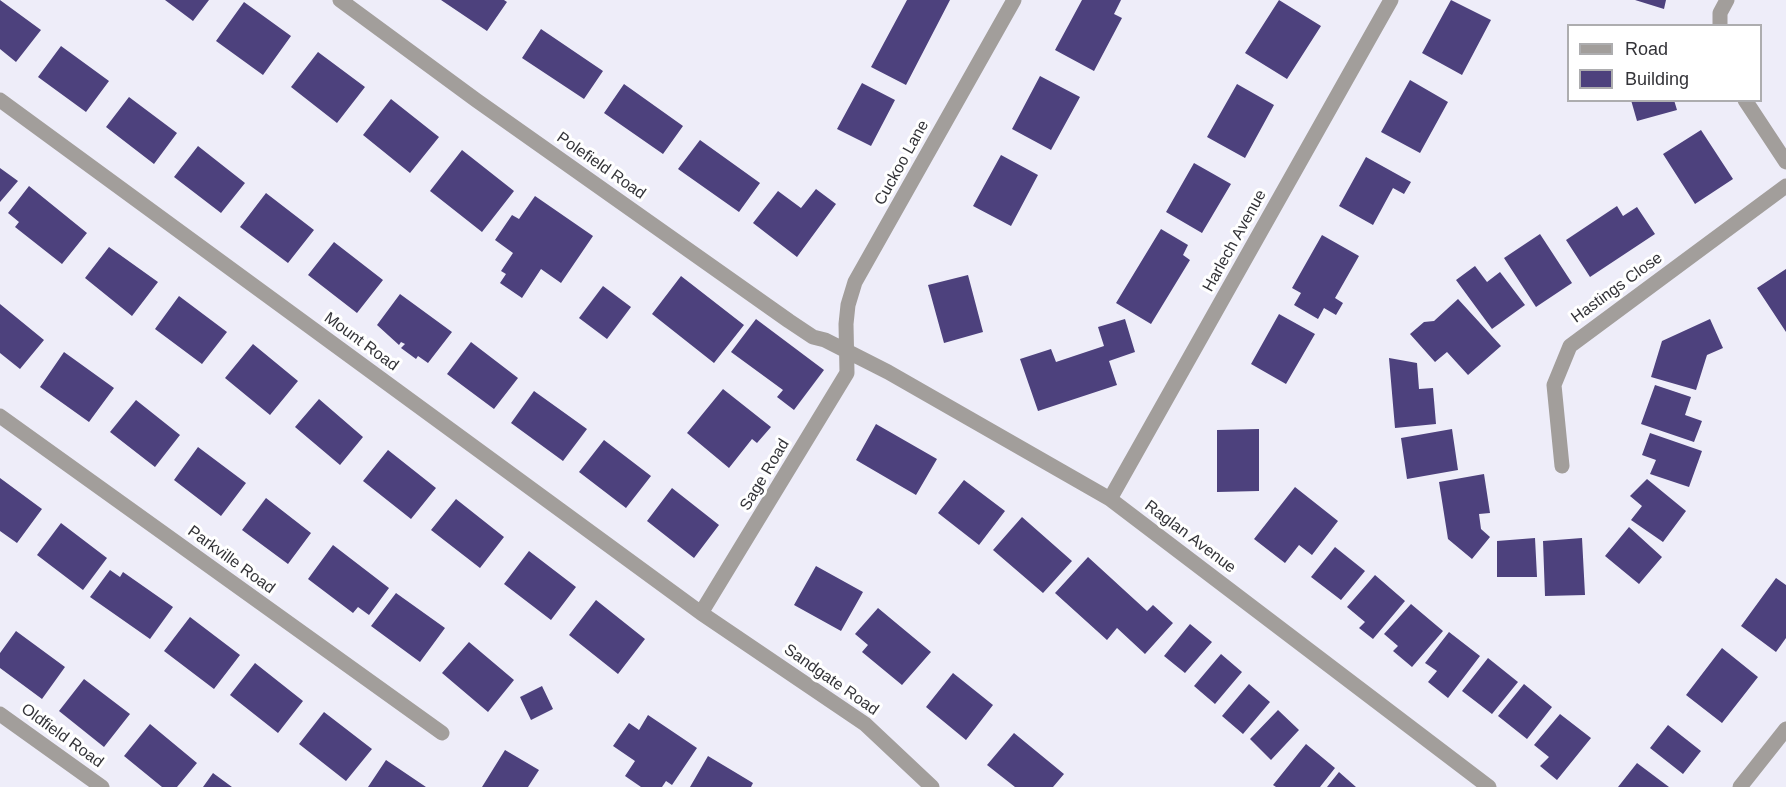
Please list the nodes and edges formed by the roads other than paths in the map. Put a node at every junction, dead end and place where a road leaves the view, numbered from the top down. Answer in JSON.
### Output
{"nodes":[{"id":1,"x":340,"y":0,"type":"edge"},
{"id":2,"x":1014,"y":0,"type":"edge"},
{"id":3,"x":1391,"y":0,"type":"edge"},
{"id":4,"x":1727,"y":0,"type":"edge"},
{"id":5,"x":1720,"y":24,"type":"edge"},
{"id":6,"x":0,"y":100,"type":"edge"},
{"id":7,"x":1746,"y":102,"type":"edge"},
{"id":8,"x":1786,"y":162,"type":"edge"},
{"id":9,"x":1786,"y":186,"type":"edge"},
{"id":10,"x":847,"y":350,"type":"junction"},
{"id":11,"x":0,"y":416,"type":"edge"},
{"id":12,"x":1562,"y":466,"type":"dead end"},
{"id":13,"x":1110,"y":499,"type":"junction"},
{"id":14,"x":701,"y":613,"type":"junction"},
{"id":15,"x":0,"y":714,"type":"edge"},
{"id":16,"x":1786,"y":729,"type":"edge"},
{"id":17,"x":442,"y":733,"type":"dead end"},
{"id":18,"x":102,"y":787,"type":"edge"},
{"id":19,"x":932,"y":787,"type":"edge"},
{"id":20,"x":1489,"y":787,"type":"edge"},
{"id":21,"x":1740,"y":787,"type":"edge"}],
"edges":[{"from":1,"to":10,"type":"street","name":"Polefield Road"},
{"from":2,"to":10,"type":"street","name":"Cuckoo Lane"},
{"from":3,"to":13,"type":"street","name":"Harlech Avenue"},
{"from":4,"to":5,"type":"street"},
{"from":6,"to":14,"type":"street","name":"Mount Road"},
{"from":7,"to":8,"type":"street"},
{"from":9,"to":12,"type":"street","name":"Hastings Close"},
{"from":10,"to":13,"type":"street","name":"Raglan Avenue"},
{"from":10,"to":14,"type":"street","name":"Sage Road"},
{"from":11,"to":17,"type":"street","name":"Parkville Road"},
{"from":13,"to":20,"type":"street","name":"Raglan Avenue"},
{"from":14,"to":19,"type":"street","name":"Sandgate Road"},
{"from":15,"to":18,"type":"street","name":"Oldfield Road"},
{"from":16,"to":21,"type":"street"}]}
